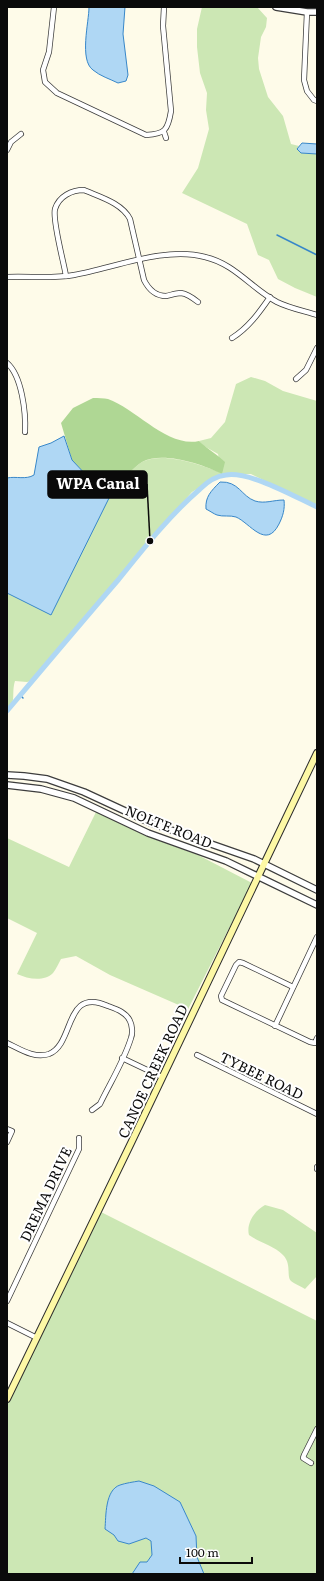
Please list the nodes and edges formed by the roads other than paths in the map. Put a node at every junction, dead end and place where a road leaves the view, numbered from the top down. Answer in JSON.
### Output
{"nodes":[{"id":1,"x":54,"y":7,"type":"edge"},
{"id":2,"x":164,"y":7,"type":"edge"},
{"id":3,"x":276,"y":7,"type":"edge"},
{"id":4,"x":307,"y":12,"type":"junction"},
{"id":5,"x":317,"y":12,"type":"edge"},
{"id":6,"x":317,"y":101,"type":"edge"},
{"id":7,"x":164,"y":132,"type":"junction"},
{"id":8,"x":21,"y":134,"type":"dead end"},
{"id":9,"x":166,"y":138,"type":"dead end"},
{"id":10,"x":7,"y":150,"type":"edge"},
{"id":11,"x":139,"y":260,"type":"junction"},
{"id":12,"x":66,"y":276,"type":"junction"},
{"id":13,"x":7,"y":277,"type":"edge"},
{"id":14,"x":270,"y":297,"type":"junction"},
{"id":15,"x":198,"y":302,"type":"dead end"},
{"id":16,"x":317,"y":315,"type":"edge"},
{"id":17,"x":232,"y":338,"type":"dead end"},
{"id":18,"x":317,"y":348,"type":"edge"},
{"id":19,"x":7,"y":363,"type":"edge"},
{"id":20,"x":296,"y":379,"type":"dead end"},
{"id":21,"x":25,"y":432,"type":"dead end"},
{"id":22,"x":317,"y":754,"type":"edge"},
{"id":23,"x":7,"y":775,"type":"edge"},
{"id":24,"x":7,"y":785,"type":"edge"},
{"id":25,"x":264,"y":863,"type":"junction"},
{"id":26,"x":258,"y":876,"type":"junction"},
{"id":27,"x":317,"y":890,"type":"edge"},
{"id":28,"x":317,"y":905,"type":"edge"},
{"id":29,"x":317,"y":937,"type":"edge"},
{"id":30,"x":293,"y":987,"type":"junction"},
{"id":31,"x":275,"y":1026,"type":"junction"},
{"id":32,"x":317,"y":1038,"type":"edge"},
{"id":33,"x":7,"y":1043,"type":"edge"},
{"id":34,"x":197,"y":1055,"type":"dead end"},
{"id":35,"x":122,"y":1058,"type":"junction"},
{"id":36,"x":162,"y":1077,"type":"junction"},
{"id":37,"x":92,"y":1110,"type":"dead end"},
{"id":38,"x":317,"y":1114,"type":"edge"},
{"id":39,"x":9,"y":1130,"type":"edge"},
{"id":40,"x":79,"y":1138,"type":"dead end"},
{"id":41,"x":7,"y":1142,"type":"edge"},
{"id":42,"x":7,"y":1301,"type":"edge"},
{"id":43,"x":7,"y":1323,"type":"edge"},
{"id":44,"x":37,"y":1338,"type":"junction"},
{"id":45,"x":7,"y":1399,"type":"edge"},
{"id":46,"x":317,"y":1429,"type":"edge"},
{"id":47,"x":311,"y":1463,"type":"dead end"}],
"edges":[{"from":1,"to":7,"type":"street"},
{"from":2,"to":7,"type":"street"},
{"from":3,"to":4,"type":"street"},
{"from":4,"to":5,"type":"street"},
{"from":4,"to":6,"type":"street"},
{"from":7,"to":9,"type":"street"},
{"from":8,"to":10,"type":"street"},
{"from":11,"to":12,"type":"street"},
{"from":11,"to":12,"type":"street"},
{"from":11,"to":14,"type":"street"},
{"from":11,"to":15,"type":"street"},
{"from":12,"to":13,"type":"street"},
{"from":14,"to":16,"type":"street"},
{"from":14,"to":17,"type":"street"},
{"from":18,"to":20,"type":"street"},
{"from":19,"to":21,"type":"street"},
{"from":22,"to":25,"type":"main road","name":"CANOE CREEK ROAD"},
{"from":23,"to":25,"type":"street","name":"NOLTE ROAD"},
{"from":24,"to":26,"type":"street","name":"NOLTE ROAD"},
{"from":25,"to":26,"type":"main road","name":"CANOE CREEK ROAD"},
{"from":25,"to":27,"type":"street","name":"NOLTE ROAD"},
{"from":26,"to":28,"type":"street","name":"NOLTE ROAD"},
{"from":26,"to":36,"type":"main road","name":"CANOE CREEK ROAD"},
{"from":29,"to":30,"type":"street"},
{"from":30,"to":31,"type":"street"},
{"from":30,"to":31,"type":"street"},
{"from":31,"to":32,"type":"street"},
{"from":33,"to":35,"type":"street"},
{"from":34,"to":38,"type":"street","name":"TYBEE ROAD"},
{"from":35,"to":36,"type":"street"},
{"from":35,"to":37,"type":"street"},
{"from":36,"to":44,"type":"main road","name":"CANOE CREEK ROAD"},
{"from":39,"to":41,"type":"street"},
{"from":40,"to":42,"type":"street","name":"DREMA DRIVE"},
{"from":43,"to":44,"type":"street"},
{"from":44,"to":45,"type":"main road","name":"CANOE CREEK ROAD"},
{"from":46,"to":47,"type":"street"}]}
